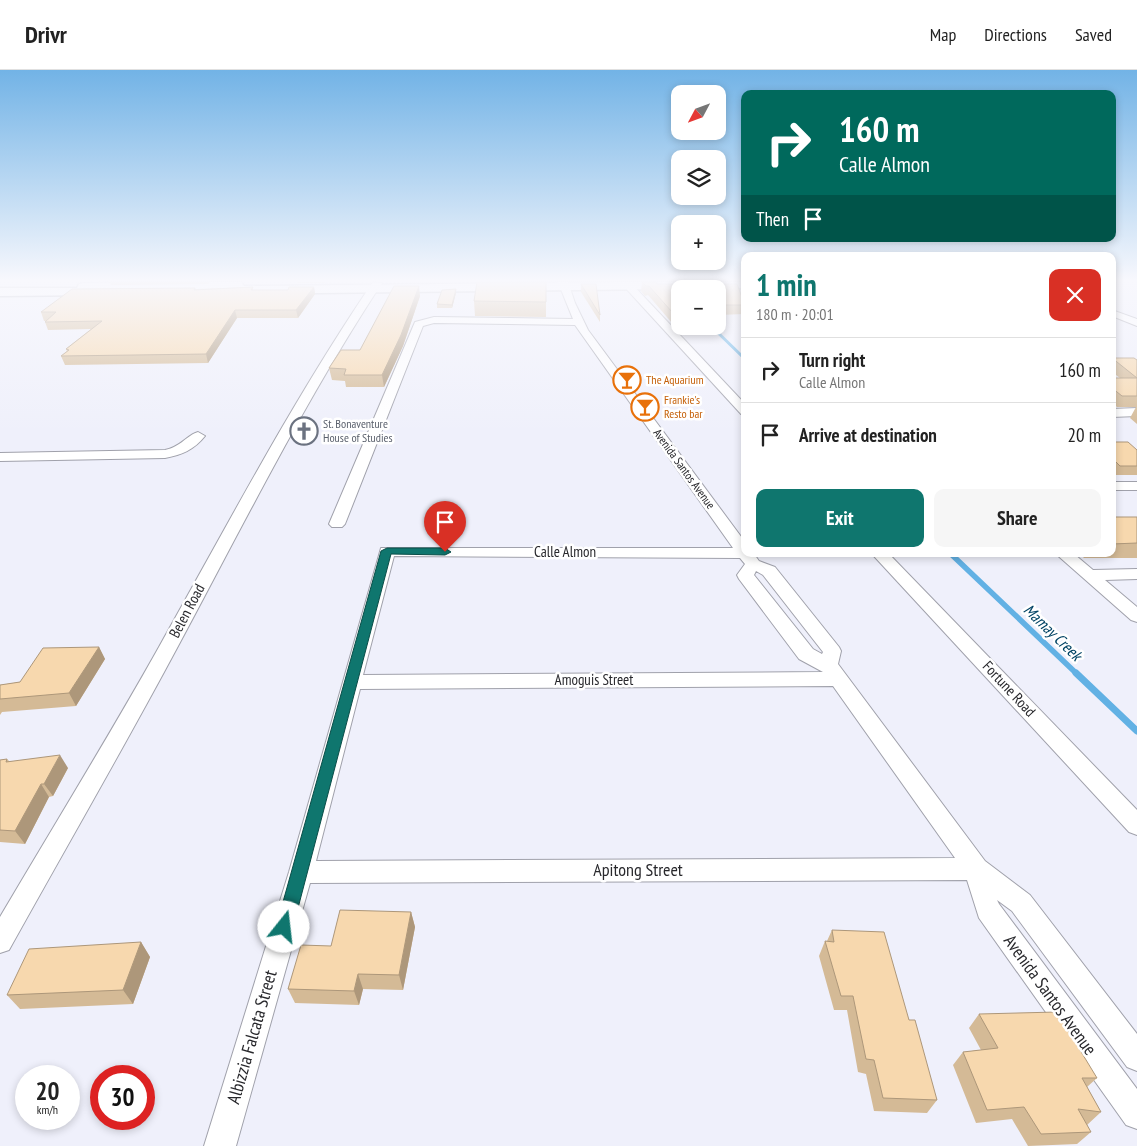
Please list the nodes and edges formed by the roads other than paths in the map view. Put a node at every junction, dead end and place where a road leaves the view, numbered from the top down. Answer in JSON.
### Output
{"nodes":[{"id":1,"x":345,"y":332,"type":"edge"},
{"id":2,"x":416,"y":332,"type":"edge"},
{"id":3,"x":585,"y":332,"type":"edge"},
{"id":4,"x":671,"y":332,"type":"edge"},
{"id":5,"x":741,"y":407,"type":"edge"},
{"id":6,"x":1137,"y":412,"type":"edge"},
{"id":7,"x":1116,"y":413,"type":"edge"},
{"id":8,"x":198,"y":436,"type":"dead end"},
{"id":9,"x":0,"y":457,"type":"edge"},
{"id":10,"x":1116,"y":486,"type":"edge"},
{"id":11,"x":1137,"y":486,"type":"edge"},
{"id":12,"x":337,"y":524,"type":"dead end"},
{"id":13,"x":741,"y":548,"type":"edge"},
{"id":14,"x":387,"y":551,"type":"joint"},
{"id":15,"x":741,"y":556,"type":"edge"},
{"id":16,"x":747,"y":557,"type":"edge"},
{"id":17,"x":883,"y":557,"type":"edge"},
{"id":18,"x":1068,"y":557,"type":"edge"},
{"id":19,"x":1137,"y":574,"type":"edge"},
{"id":20,"x":1090,"y":576,"type":"junction"},
{"id":21,"x":1137,"y":616,"type":"edge"},
{"id":22,"x":832,"y":672,"type":"junction"},
{"id":23,"x":352,"y":682,"type":"junction"},
{"id":24,"x":1137,"y":825,"type":"edge"},
{"id":25,"x":976,"y":869,"type":"junction"},
{"id":26,"x":300,"y":872,"type":"junction"},
{"id":27,"x":0,"y":941,"type":"edge"},
{"id":28,"x":1137,"y":1057,"type":"edge"},
{"id":29,"x":1137,"y":1114,"type":"edge"},
{"id":30,"x":220,"y":1146,"type":"edge"}],
"edges":[{"from":1,"to":27,"type":"street","name":"Belen Road"},
{"from":2,"to":12,"type":"street"},
{"from":3,"to":13,"type":"street","name":"Avenida Santos Avenue"},
{"from":4,"to":5,"type":"street"},
{"from":6,"to":7,"type":"street"},
{"from":8,"to":9,"type":"street"},
{"from":10,"to":11,"type":"street"},
{"from":14,"to":15,"type":"street","name":"Calle Almon"},
{"from":14,"to":23,"type":"street","name":"Albizzia Falcata Street"},
{"from":16,"to":22,"type":"street","name":"Avenida Santos Avenue"},
{"from":17,"to":24,"type":"street","name":"Fortune Road"},
{"from":18,"to":20,"type":"street"},
{"from":19,"to":20,"type":"street"},
{"from":20,"to":21,"type":"street"},
{"from":22,"to":23,"type":"street","name":"Amoguis Street"},
{"from":22,"to":25,"type":"street","name":"Avenida Santos Avenue"},
{"from":23,"to":26,"type":"street","name":"Albizzia Falcata Street"},
{"from":25,"to":26,"type":"street","name":"Apitong Street"},
{"from":25,"to":28,"type":"street","name":"Avenida Santos Avenue"},
{"from":25,"to":29,"type":"street","name":"Avenida Santos Avenue"},
{"from":26,"to":30,"type":"street","name":"Albizzia Falcata Street"}]}
